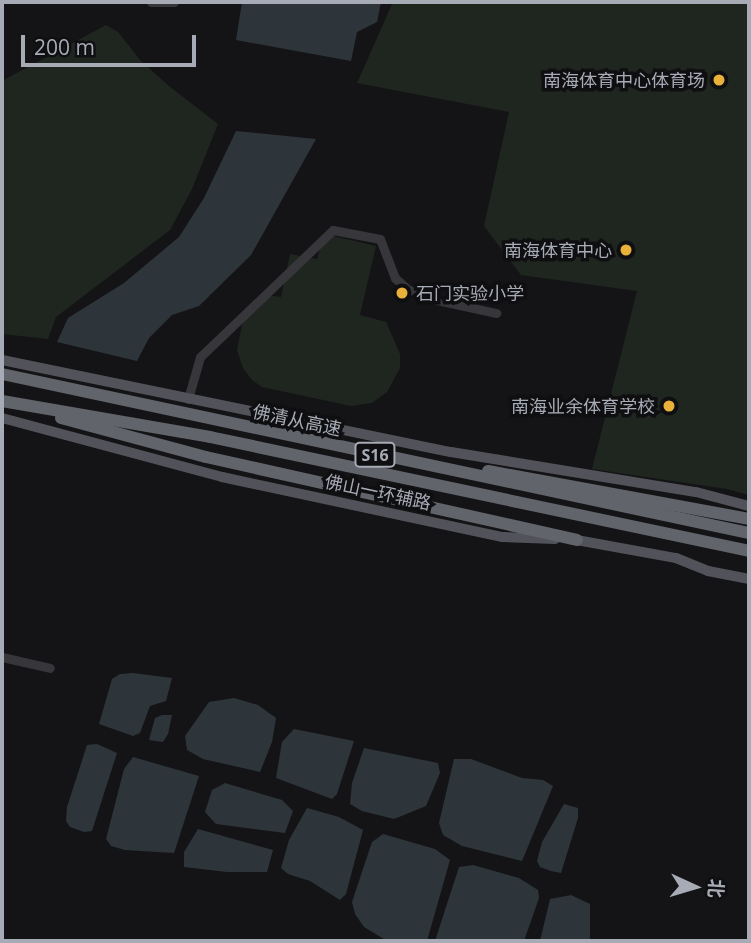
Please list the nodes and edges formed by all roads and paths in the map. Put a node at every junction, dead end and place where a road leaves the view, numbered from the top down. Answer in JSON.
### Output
{"nodes":[{"id":1,"x":151,"y":2,"type":"edge"},
{"id":2,"x":174,"y":2,"type":"edge"},
{"id":3,"x":496,"y":313,"type":"dead end"},
{"id":4,"x":2,"y":360,"type":"edge"},
{"id":5,"x":2,"y":373,"type":"edge"},
{"id":6,"x":188,"y":399,"type":"junction"},
{"id":7,"x":3,"y":401,"type":"edge"},
{"id":8,"x":2,"y":418,"type":"edge"},
{"id":9,"x":385,"y":457,"type":"junction"},
{"id":10,"x":749,"y":506,"type":"edge"},
{"id":11,"x":749,"y":519,"type":"edge"},
{"id":12,"x":749,"y":533,"type":"edge"},
{"id":13,"x":577,"y":540,"type":"junction"},
{"id":14,"x":749,"y":551,"type":"edge"},
{"id":15,"x":676,"y":558,"type":"junction"},
{"id":16,"x":749,"y":572,"type":"edge"},
{"id":17,"x":749,"y":579,"type":"edge"},
{"id":18,"x":2,"y":657,"type":"edge"},
{"id":19,"x":50,"y":668,"type":"dead end"}],
"edges":[{"from":1,"to":2,"type":"street"},
{"from":3,"to":6,"type":"street"},
{"from":4,"to":6,"type":"main road"},
{"from":5,"to":9,"type":"highway","name":"佛清从高速","number":"S16"},
{"from":6,"to":10,"type":"main road"},
{"from":7,"to":13,"type":"highway"},
{"from":7,"to":14,"type":"highway","name":"佛清从高速","number":"S16"},
{"from":8,"to":13,"type":"main road","name":"佛山一环辅路"},
{"from":9,"to":11,"type":"highway"},
{"from":9,"to":12,"type":"highway","name":"佛清从高速","number":"S16"},
{"from":13,"to":15,"type":"main road","name":"佛山一环辅路"},
{"from":15,"to":16,"type":"main road"},
{"from":15,"to":17,"type":"main road","name":"佛山一环辅路"},
{"from":18,"to":19,"type":"street"}]}
